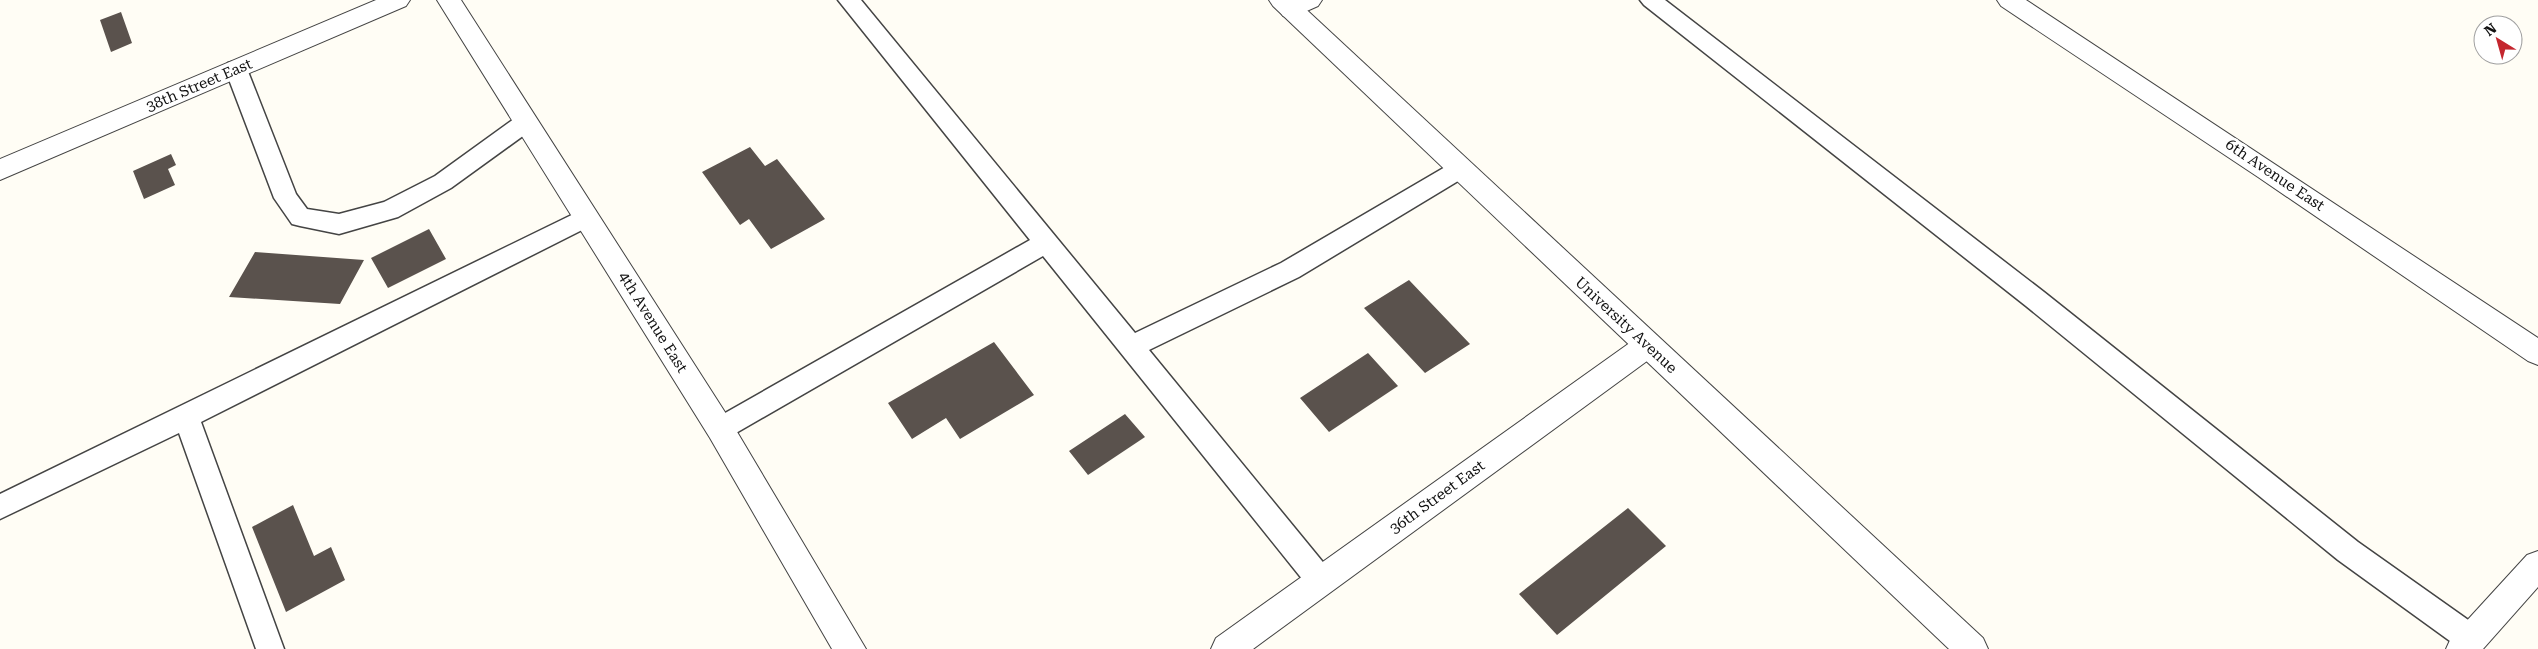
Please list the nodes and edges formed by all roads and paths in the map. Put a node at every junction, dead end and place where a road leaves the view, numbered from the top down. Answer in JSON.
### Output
{"nodes":[{"id":1,"x":398,"y":0,"type":"edge"},
{"id":2,"x":449,"y":0,"type":"edge"},
{"id":3,"x":849,"y":0,"type":"edge"},
{"id":4,"x":1651,"y":0,"type":"edge"},
{"id":5,"x":2009,"y":0,"type":"edge"},
{"id":6,"x":1294,"y":3,"type":"edge"},
{"id":7,"x":236,"y":69,"type":"junction"},
{"id":8,"x":526,"y":122,"type":"junction"},
{"id":9,"x":1460,"y":169,"type":"junction"},
{"id":10,"x":0,"y":170,"type":"edge"},
{"id":11,"x":586,"y":217,"type":"junction"},
{"id":12,"x":1046,"y":243,"type":"junction"},
{"id":13,"x":1648,"y":345,"type":"junction"},
{"id":14,"x":1130,"y":347,"type":"junction"},
{"id":15,"x":2538,"y":353,"type":"edge"},
{"id":16,"x":186,"y":417,"type":"junction"},
{"id":17,"x":720,"y":429,"type":"junction"},
{"id":18,"x":0,"y":507,"type":"edge"},
{"id":19,"x":2538,"y":565,"type":"edge"},
{"id":20,"x":1321,"y":581,"type":"junction"},
{"id":21,"x":2466,"y":644,"type":"edge"},
{"id":22,"x":270,"y":649,"type":"edge"},
{"id":23,"x":850,"y":649,"type":"edge"},
{"id":24,"x":1227,"y":649,"type":"edge"},
{"id":25,"x":1972,"y":649,"type":"edge"}],
"edges":[{"from":1,"to":7,"type":"street","name":"38th Street East"},
{"from":2,"to":8,"type":"street","name":"4th Avenue East"},
{"from":3,"to":12,"type":"lane"},
{"from":4,"to":21,"type":"lane"},
{"from":5,"to":15,"type":"street","name":"6th Avenue East"},
{"from":6,"to":9,"type":"street","name":"University Avenue"},
{"from":7,"to":8,"type":"lane"},
{"from":7,"to":10,"type":"street","name":"38th Street East"},
{"from":8,"to":11,"type":"street","name":"4th Avenue East"},
{"from":9,"to":13,"type":"street","name":"University Avenue"},
{"from":9,"to":14,"type":"lane"},
{"from":11,"to":16,"type":"lane"},
{"from":11,"to":17,"type":"street","name":"4th Avenue East"},
{"from":12,"to":14,"type":"lane"},
{"from":12,"to":17,"type":"lane"},
{"from":13,"to":20,"type":"street","name":"36th Street East"},
{"from":13,"to":25,"type":"street","name":"University Avenue"},
{"from":14,"to":20,"type":"lane"},
{"from":16,"to":18,"type":"lane"},
{"from":16,"to":22,"type":"lane"},
{"from":17,"to":23,"type":"street","name":"4th Avenue East"},
{"from":19,"to":21,"type":"street"},
{"from":20,"to":24,"type":"street","name":"36th Street East"}]}
